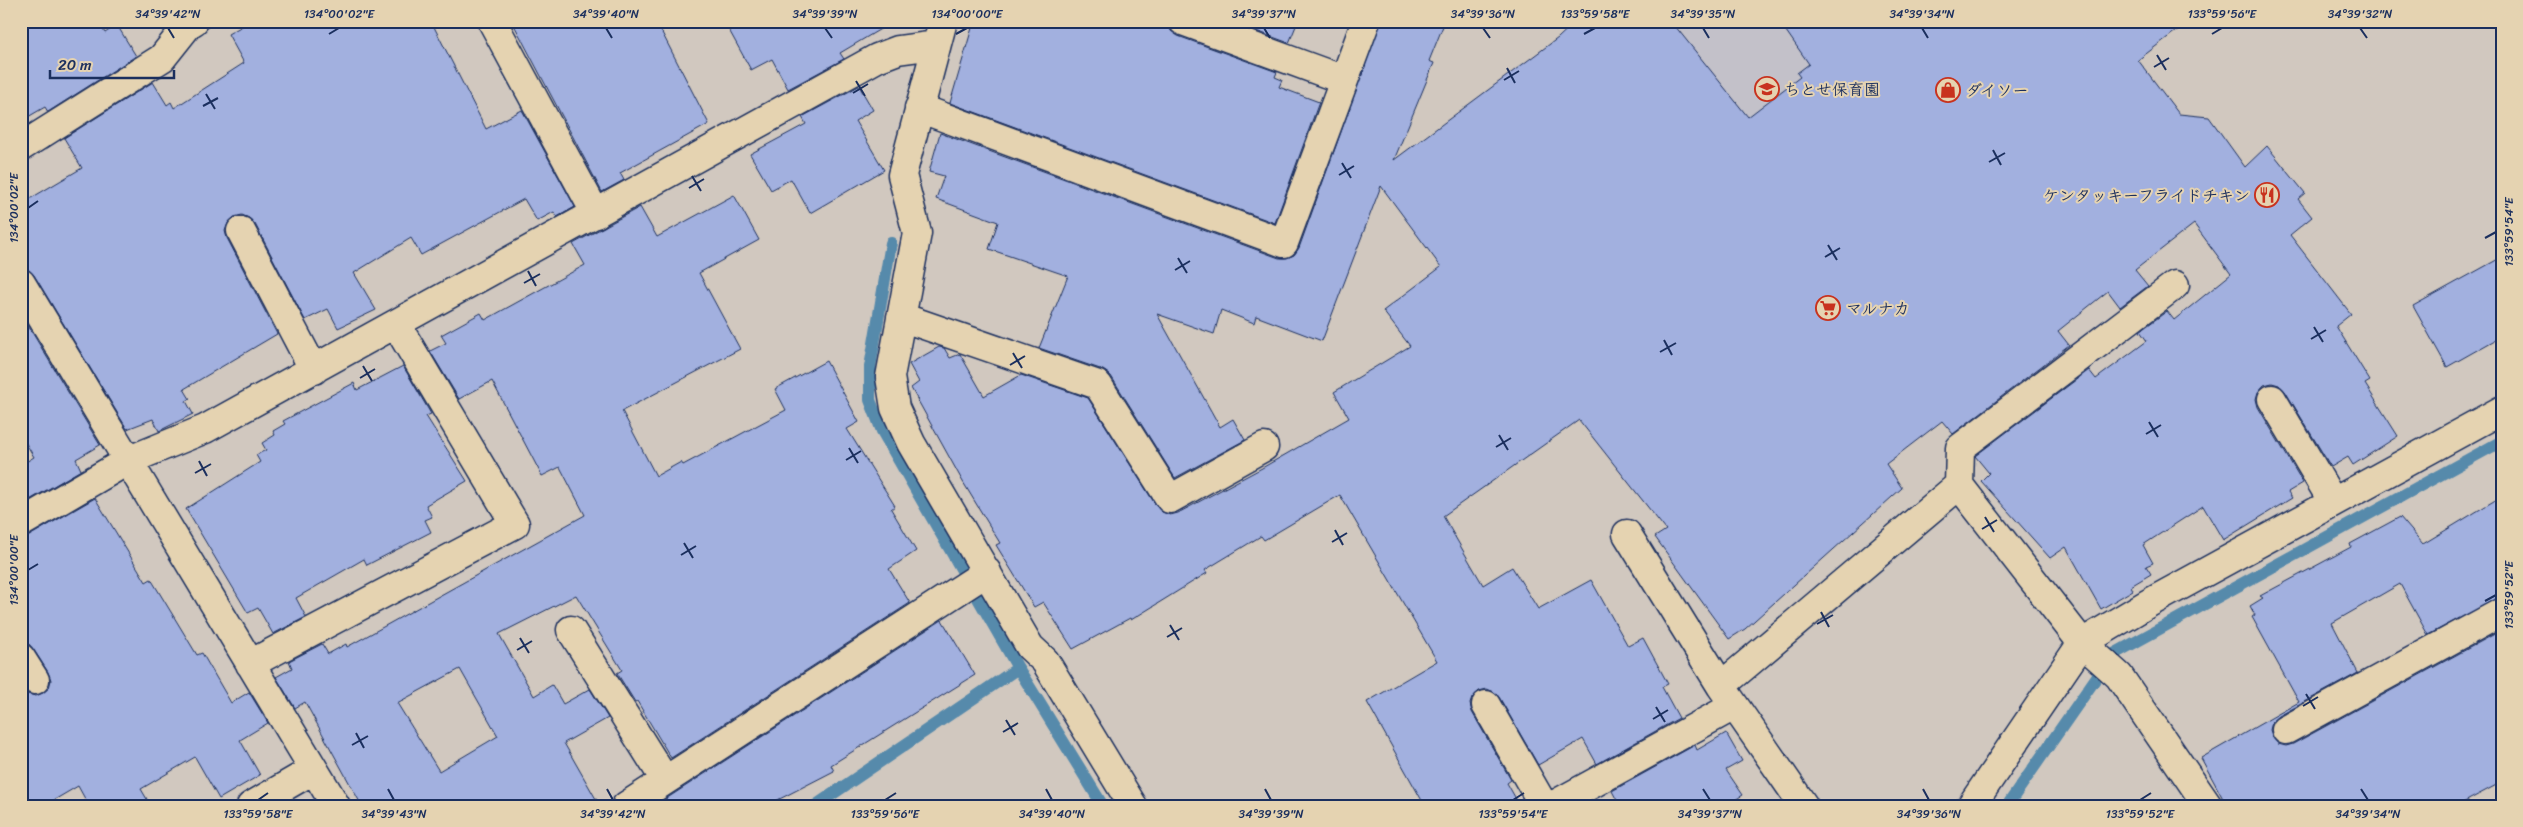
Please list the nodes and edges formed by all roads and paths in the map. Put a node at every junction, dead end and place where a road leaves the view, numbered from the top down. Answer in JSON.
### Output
{"nodes":[{"id":1,"x":194,"y":21,"type":"edge"},
{"id":2,"x":492,"y":21,"type":"edge"},
{"id":3,"x":1182,"y":21,"type":"edge"},
{"id":4,"x":1366,"y":21,"type":"edge"},
{"id":5,"x":939,"y":33,"type":"edge"},
{"id":6,"x":1344,"y":80,"type":"junction"},
{"id":7,"x":919,"y":108,"type":"junction"},
{"id":8,"x":21,"y":147,"type":"edge"},
{"id":9,"x":596,"y":214,"type":"junction"},
{"id":10,"x":241,"y":231,"type":"dead end"},
{"id":11,"x":2175,"y":284,"type":"dead end"},
{"id":12,"x":23,"y":292,"type":"edge"},
{"id":13,"x":900,"y":317,"type":"junction"},
{"id":14,"x":396,"y":324,"type":"junction"},
{"id":15,"x":314,"y":370,"type":"junction"},
{"id":16,"x":2272,"y":398,"type":"dead end"},
{"id":17,"x":2502,"y":410,"type":"edge"},
{"id":18,"x":1264,"y":447,"type":"dead end"},
{"id":19,"x":127,"y":461,"type":"junction"},
{"id":20,"x":1959,"y":485,"type":"junction"},
{"id":21,"x":2333,"y":502,"type":"junction"},
{"id":22,"x":21,"y":523,"type":"edge"},
{"id":23,"x":1627,"y":534,"type":"dead end"},
{"id":24,"x":984,"y":574,"type":"junction"},
{"id":25,"x":2502,"y":612,"type":"edge"},
{"id":26,"x":571,"y":630,"type":"dead end"},
{"id":27,"x":2090,"y":650,"type":"junction"},
{"id":28,"x":250,"y":664,"type":"junction"},
{"id":29,"x":1728,"y":696,"type":"junction"},
{"id":30,"x":1486,"y":705,"type":"dead end"},
{"id":31,"x":2286,"y":730,"type":"dead end"},
{"id":32,"x":314,"y":770,"type":"junction"},
{"id":33,"x":665,"y":780,"type":"junction"},
{"id":34,"x":251,"y":806,"type":"edge"},
{"id":35,"x":336,"y":806,"type":"edge"},
{"id":36,"x":626,"y":806,"type":"edge"},
{"id":37,"x":1133,"y":806,"type":"edge"},
{"id":38,"x":1544,"y":806,"type":"edge"},
{"id":39,"x":1552,"y":806,"type":"edge"},
{"id":40,"x":1804,"y":806,"type":"edge"},
{"id":41,"x":1971,"y":806,"type":"edge"},
{"id":42,"x":2208,"y":806,"type":"edge"}],
"edges":[{"from":1,"to":8,"type":"street"},
{"from":2,"to":9,"type":"street"},
{"from":3,"to":6,"type":"street"},
{"from":4,"to":6,"type":"street"},
{"from":5,"to":7,"type":"street"},
{"from":5,"to":9,"type":"street"},
{"from":6,"to":7,"type":"street"},
{"from":7,"to":13,"type":"street"},
{"from":9,"to":14,"type":"street"},
{"from":10,"to":15,"type":"street"},
{"from":11,"to":20,"type":"street"},
{"from":12,"to":19,"type":"street"},
{"from":13,"to":18,"type":"street"},
{"from":13,"to":24,"type":"street"},
{"from":14,"to":15,"type":"street"},
{"from":14,"to":28,"type":"street"},
{"from":15,"to":19,"type":"street"},
{"from":16,"to":21,"type":"street"},
{"from":17,"to":21,"type":"street"},
{"from":19,"to":22,"type":"street"},
{"from":19,"to":28,"type":"street"},
{"from":20,"to":27,"type":"street"},
{"from":20,"to":29,"type":"street"},
{"from":21,"to":27,"type":"street"},
{"from":23,"to":29,"type":"street"},
{"from":24,"to":33,"type":"street"},
{"from":24,"to":37,"type":"street"},
{"from":25,"to":31,"type":"street"},
{"from":26,"to":33,"type":"street"},
{"from":27,"to":41,"type":"street"},
{"from":27,"to":42,"type":"street"},
{"from":28,"to":32,"type":"street"},
{"from":29,"to":39,"type":"street"},
{"from":29,"to":40,"type":"street"},
{"from":30,"to":38,"type":"street"},
{"from":32,"to":34,"type":"street"},
{"from":32,"to":35,"type":"street"},
{"from":33,"to":36,"type":"street"}]}
